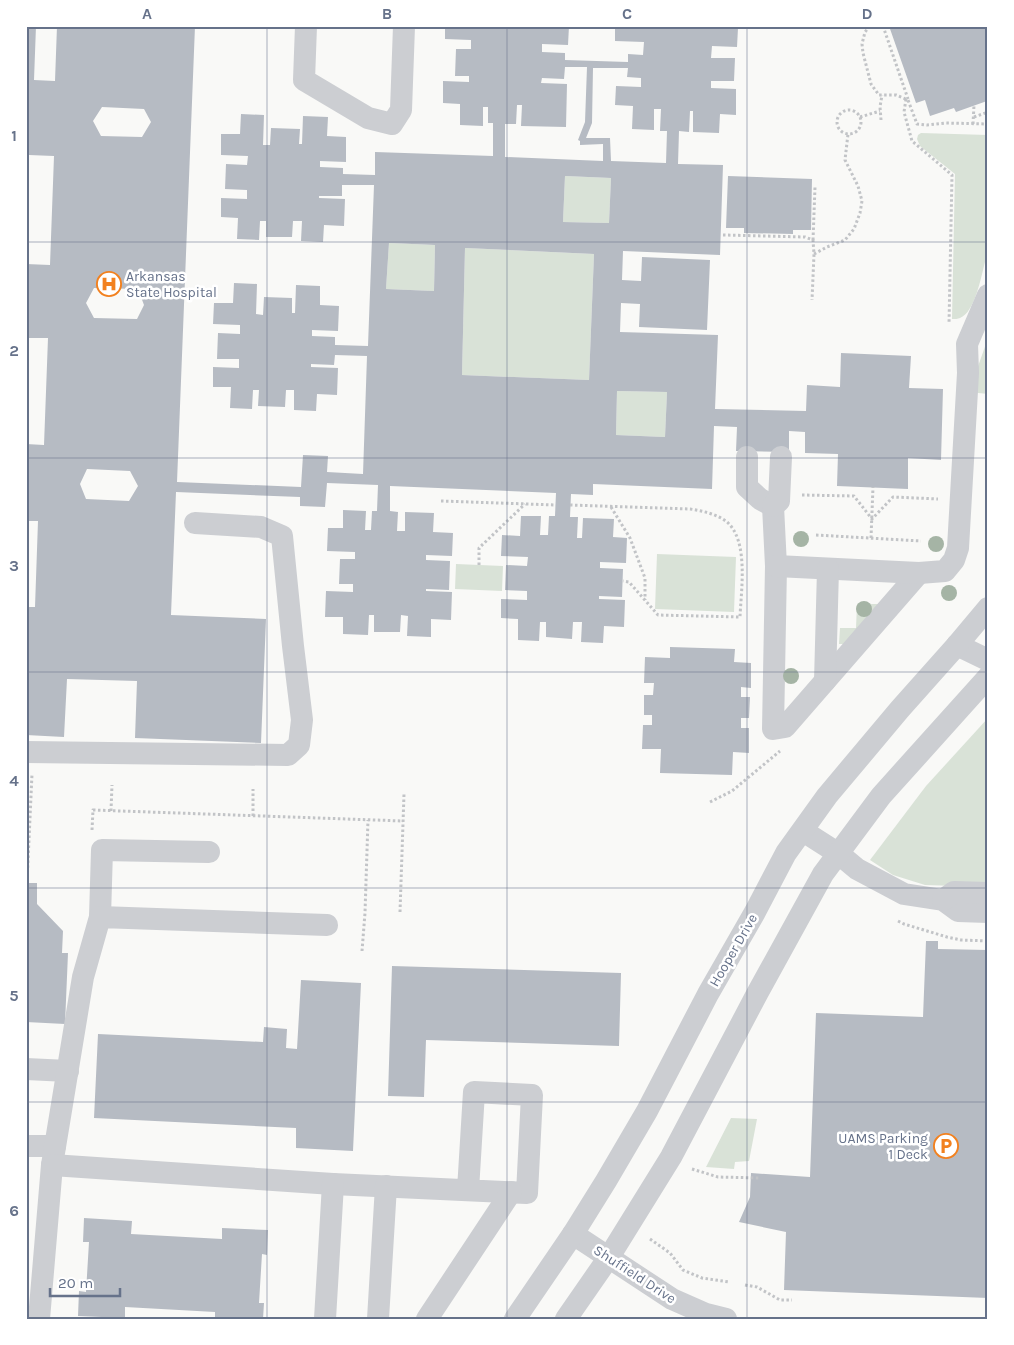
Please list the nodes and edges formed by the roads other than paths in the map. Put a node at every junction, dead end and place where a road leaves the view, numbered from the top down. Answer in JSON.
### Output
{"nodes":[{"id":1,"x":306,"y":26,"type":"edge"},
{"id":2,"x":404,"y":26,"type":"edge"},
{"id":3,"x":988,"y":295,"type":"edge"},
{"id":4,"x":747,"y":457,"type":"dead end"},
{"id":5,"x":781,"y":457,"type":"dead end"},
{"id":6,"x":776,"y":500,"type":"junction"},
{"id":7,"x":195,"y":523,"type":"dead end"},
{"id":8,"x":776,"y":566,"type":"junction"},
{"id":9,"x":828,"y":569,"type":"junction"},
{"id":10,"x":919,"y":573,"type":"junction"},
{"id":11,"x":988,"y":608,"type":"edge"},
{"id":12,"x":957,"y":645,"type":"junction"},
{"id":13,"x":988,"y":660,"type":"edge"},
{"id":14,"x":988,"y":677,"type":"edge"},
{"id":15,"x":825,"y":681,"type":"junction"},
{"id":16,"x":29,"y":762,"type":"edge"},
{"id":17,"x":802,"y":831,"type":"junction"},
{"id":18,"x":209,"y":852,"type":"dead end"},
{"id":19,"x":839,"y":854,"type":"junction"},
{"id":20,"x":988,"y":893,"type":"edge"},
{"id":21,"x":943,"y":900,"type":"junction"},
{"id":22,"x":988,"y":912,"type":"edge"},
{"id":23,"x":100,"y":917,"type":"junction"},
{"id":24,"x":327,"y":925,"type":"dead end"},
{"id":25,"x":26,"y":1070,"type":"edge"},
{"id":26,"x":68,"y":1071,"type":"junction"},
{"id":27,"x":26,"y":1146,"type":"edge"},
{"id":28,"x":53,"y":1156,"type":"junction"},
{"id":29,"x":334,"y":1184,"type":"junction"},
{"id":30,"x":386,"y":1186,"type":"junction"},
{"id":31,"x":468,"y":1190,"type":"junction"},
{"id":32,"x":511,"y":1192,"type":"junction"},
{"id":33,"x":573,"y":1234,"type":"junction"},
{"id":34,"x":609,"y":1257,"type":"junction"},
{"id":35,"x":39,"y":1319,"type":"edge"},
{"id":36,"x":326,"y":1319,"type":"edge"},
{"id":37,"x":378,"y":1319,"type":"edge"},
{"id":38,"x":427,"y":1319,"type":"edge"},
{"id":39,"x":515,"y":1319,"type":"edge"},
{"id":40,"x":566,"y":1319,"type":"edge"},
{"id":41,"x":726,"y":1319,"type":"edge"}],
"edges":[{"from":1,"to":2,"type":"street"},
{"from":3,"to":10,"type":"street"},
{"from":4,"to":6,"type":"street"},
{"from":5,"to":6,"type":"street"},
{"from":6,"to":8,"type":"street"},
{"from":7,"to":16,"type":"street"},
{"from":8,"to":9,"type":"street"},
{"from":8,"to":15,"type":"street"},
{"from":9,"to":10,"type":"street"},
{"from":9,"to":15,"type":"street"},
{"from":10,"to":15,"type":"street"},
{"from":11,"to":12,"type":"street","name":"Hooper Drive"},
{"from":12,"to":13,"type":"street"},
{"from":12,"to":17,"type":"street","name":"Hooper Drive"},
{"from":14,"to":19,"type":"street"},
{"from":17,"to":19,"type":"street"},
{"from":17,"to":33,"type":"street","name":"Hooper Drive"},
{"from":18,"to":23,"type":"street"},
{"from":19,"to":21,"type":"street"},
{"from":19,"to":34,"type":"street"},
{"from":20,"to":21,"type":"street"},
{"from":21,"to":22,"type":"street"},
{"from":23,"to":24,"type":"street"},
{"from":23,"to":26,"type":"street"},
{"from":25,"to":26,"type":"street"},
{"from":26,"to":28,"type":"street"},
{"from":27,"to":28,"type":"street"},
{"from":28,"to":29,"type":"street"},
{"from":28,"to":35,"type":"street"},
{"from":29,"to":30,"type":"street"},
{"from":29,"to":36,"type":"street"},
{"from":30,"to":31,"type":"street"},
{"from":30,"to":37,"type":"street"},
{"from":31,"to":32,"type":"street"},
{"from":31,"to":32,"type":"street"},
{"from":32,"to":38,"type":"street"},
{"from":33,"to":34,"type":"street","name":"Shuffield Drive"},
{"from":33,"to":39,"type":"street","name":"Hooper Drive"},
{"from":34,"to":40,"type":"street"},
{"from":34,"to":41,"type":"street","name":"Shuffield Drive"}]}
